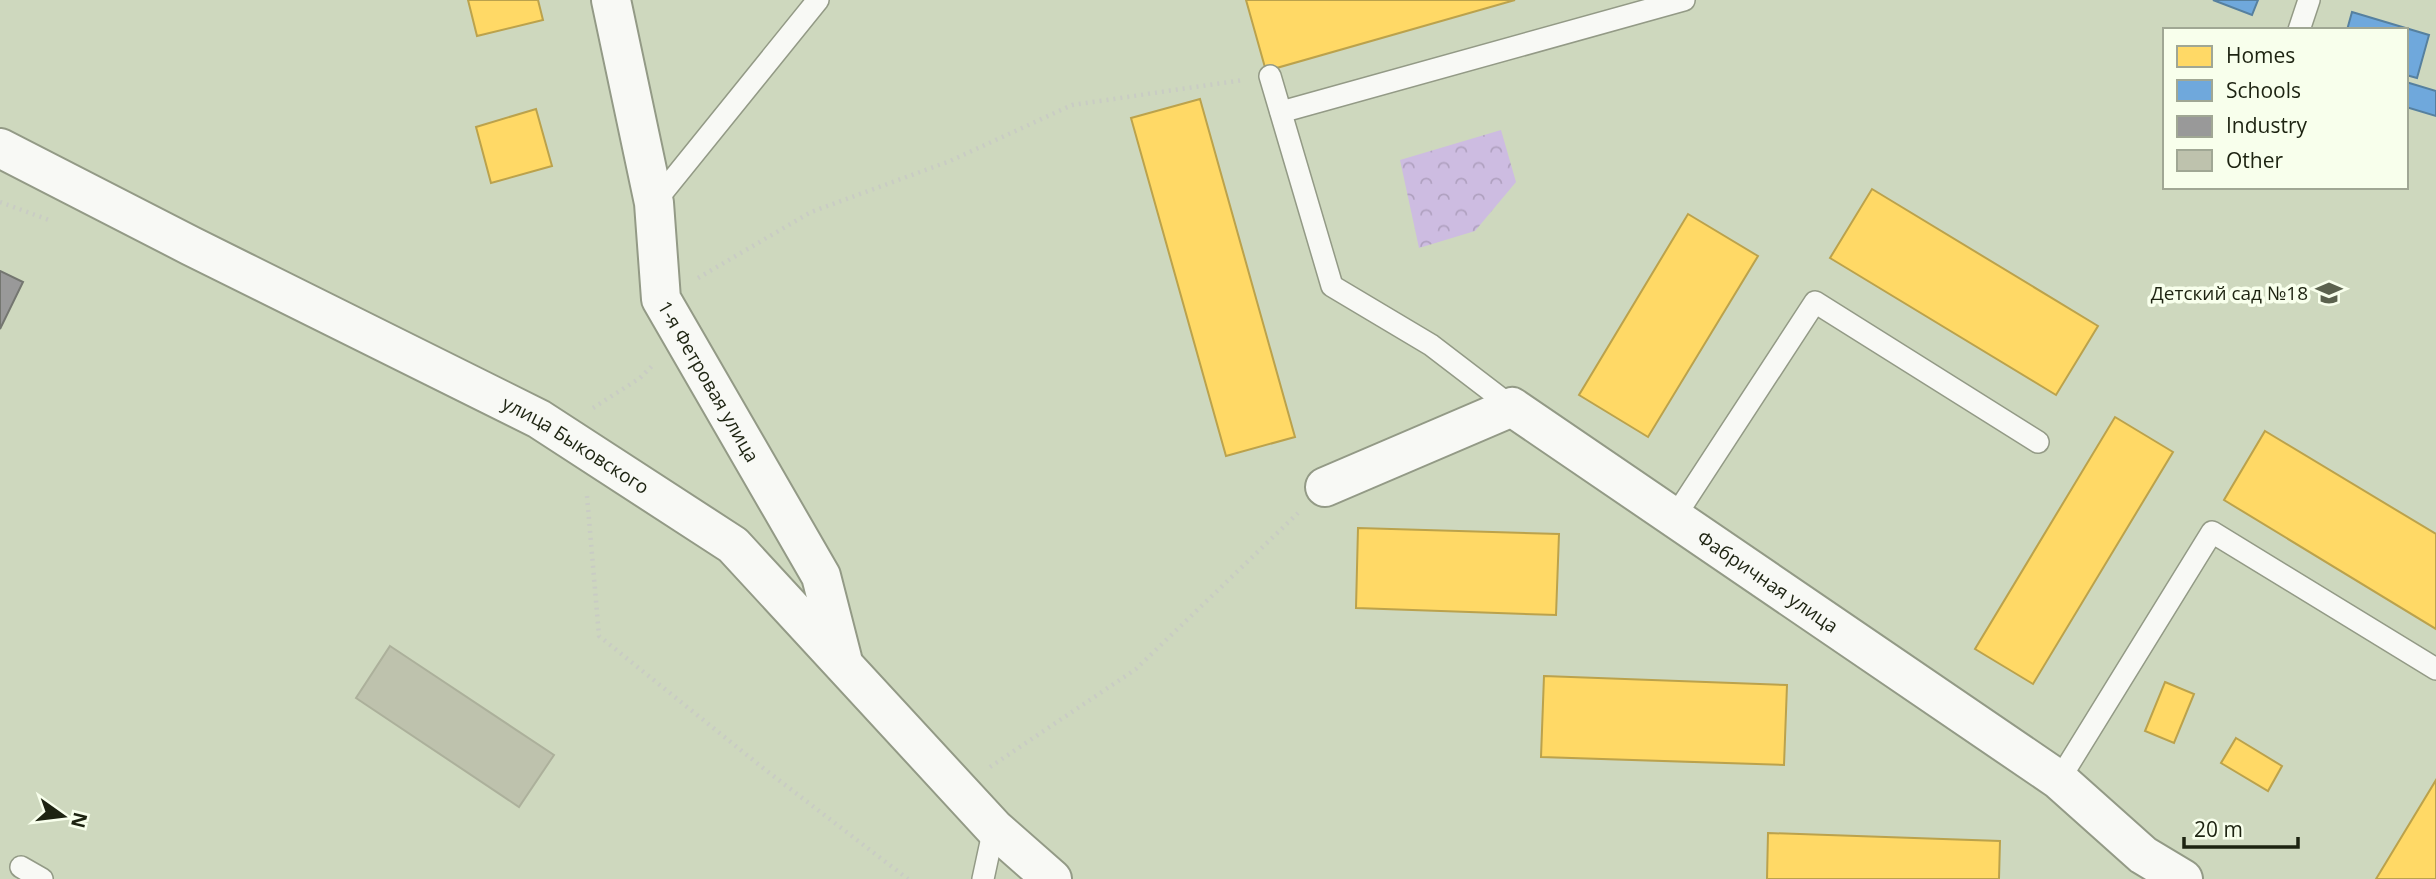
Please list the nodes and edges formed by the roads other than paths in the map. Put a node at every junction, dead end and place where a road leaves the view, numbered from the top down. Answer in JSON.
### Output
{"nodes":[{"id":1,"x":611,"y":0,"type":"edge"},
{"id":2,"x":818,"y":0,"type":"edge"},
{"id":3,"x":1685,"y":0,"type":"edge"},
{"id":4,"x":2309,"y":0,"type":"edge"},
{"id":5,"x":2300,"y":28,"type":"edge"},
{"id":6,"x":1270,"y":76,"type":"road end"},
{"id":7,"x":1281,"y":112,"type":"junction"},
{"id":8,"x":0,"y":148,"type":"edge"},
{"id":9,"x":654,"y":203,"type":"junction"},
{"id":10,"x":1512,"y":407,"type":"junction"},
{"id":11,"x":2038,"y":442,"type":"dead end"},
{"id":12,"x":1325,"y":487,"type":"road end"},
{"id":13,"x":1674,"y":517,"type":"junction"},
{"id":14,"x":843,"y":664,"type":"junction"},
{"id":15,"x":2436,"y":669,"type":"edge"},
{"id":16,"x":2060,"y":780,"type":"junction"},
{"id":17,"x":994,"y":828,"type":"junction"},
{"id":18,"x":21,"y":867,"type":"dead end"},
{"id":19,"x":43,"y":879,"type":"edge"},
{"id":20,"x":983,"y":879,"type":"edge"},
{"id":21,"x":1052,"y":879,"type":"edge"},
{"id":22,"x":2183,"y":879,"type":"edge"}],
"edges":[{"from":1,"to":9,"type":"street","name":"1-я Фетровая улица"},
{"from":2,"to":9,"type":"lane"},
{"from":3,"to":7,"type":"lane"},
{"from":4,"to":5,"type":"lane"},
{"from":6,"to":7,"type":"lane"},
{"from":7,"to":10,"type":"lane"},
{"from":8,"to":14,"type":"street","name":"улица Быковского"},
{"from":9,"to":14,"type":"street","name":"1-я Фетровая улица"},
{"from":10,"to":12,"type":"street"},
{"from":10,"to":13,"type":"street","name":"Фабричная улица"},
{"from":11,"to":13,"type":"lane"},
{"from":13,"to":16,"type":"street","name":"Фабричная улица"},
{"from":14,"to":17,"type":"street","name":"улица Быковского"},
{"from":15,"to":16,"type":"lane"},
{"from":16,"to":22,"type":"street","name":"Фабричная улица"},
{"from":17,"to":20,"type":"lane"},
{"from":17,"to":21,"type":"street","name":"улица Быковского"},
{"from":18,"to":19,"type":"lane"}]}
